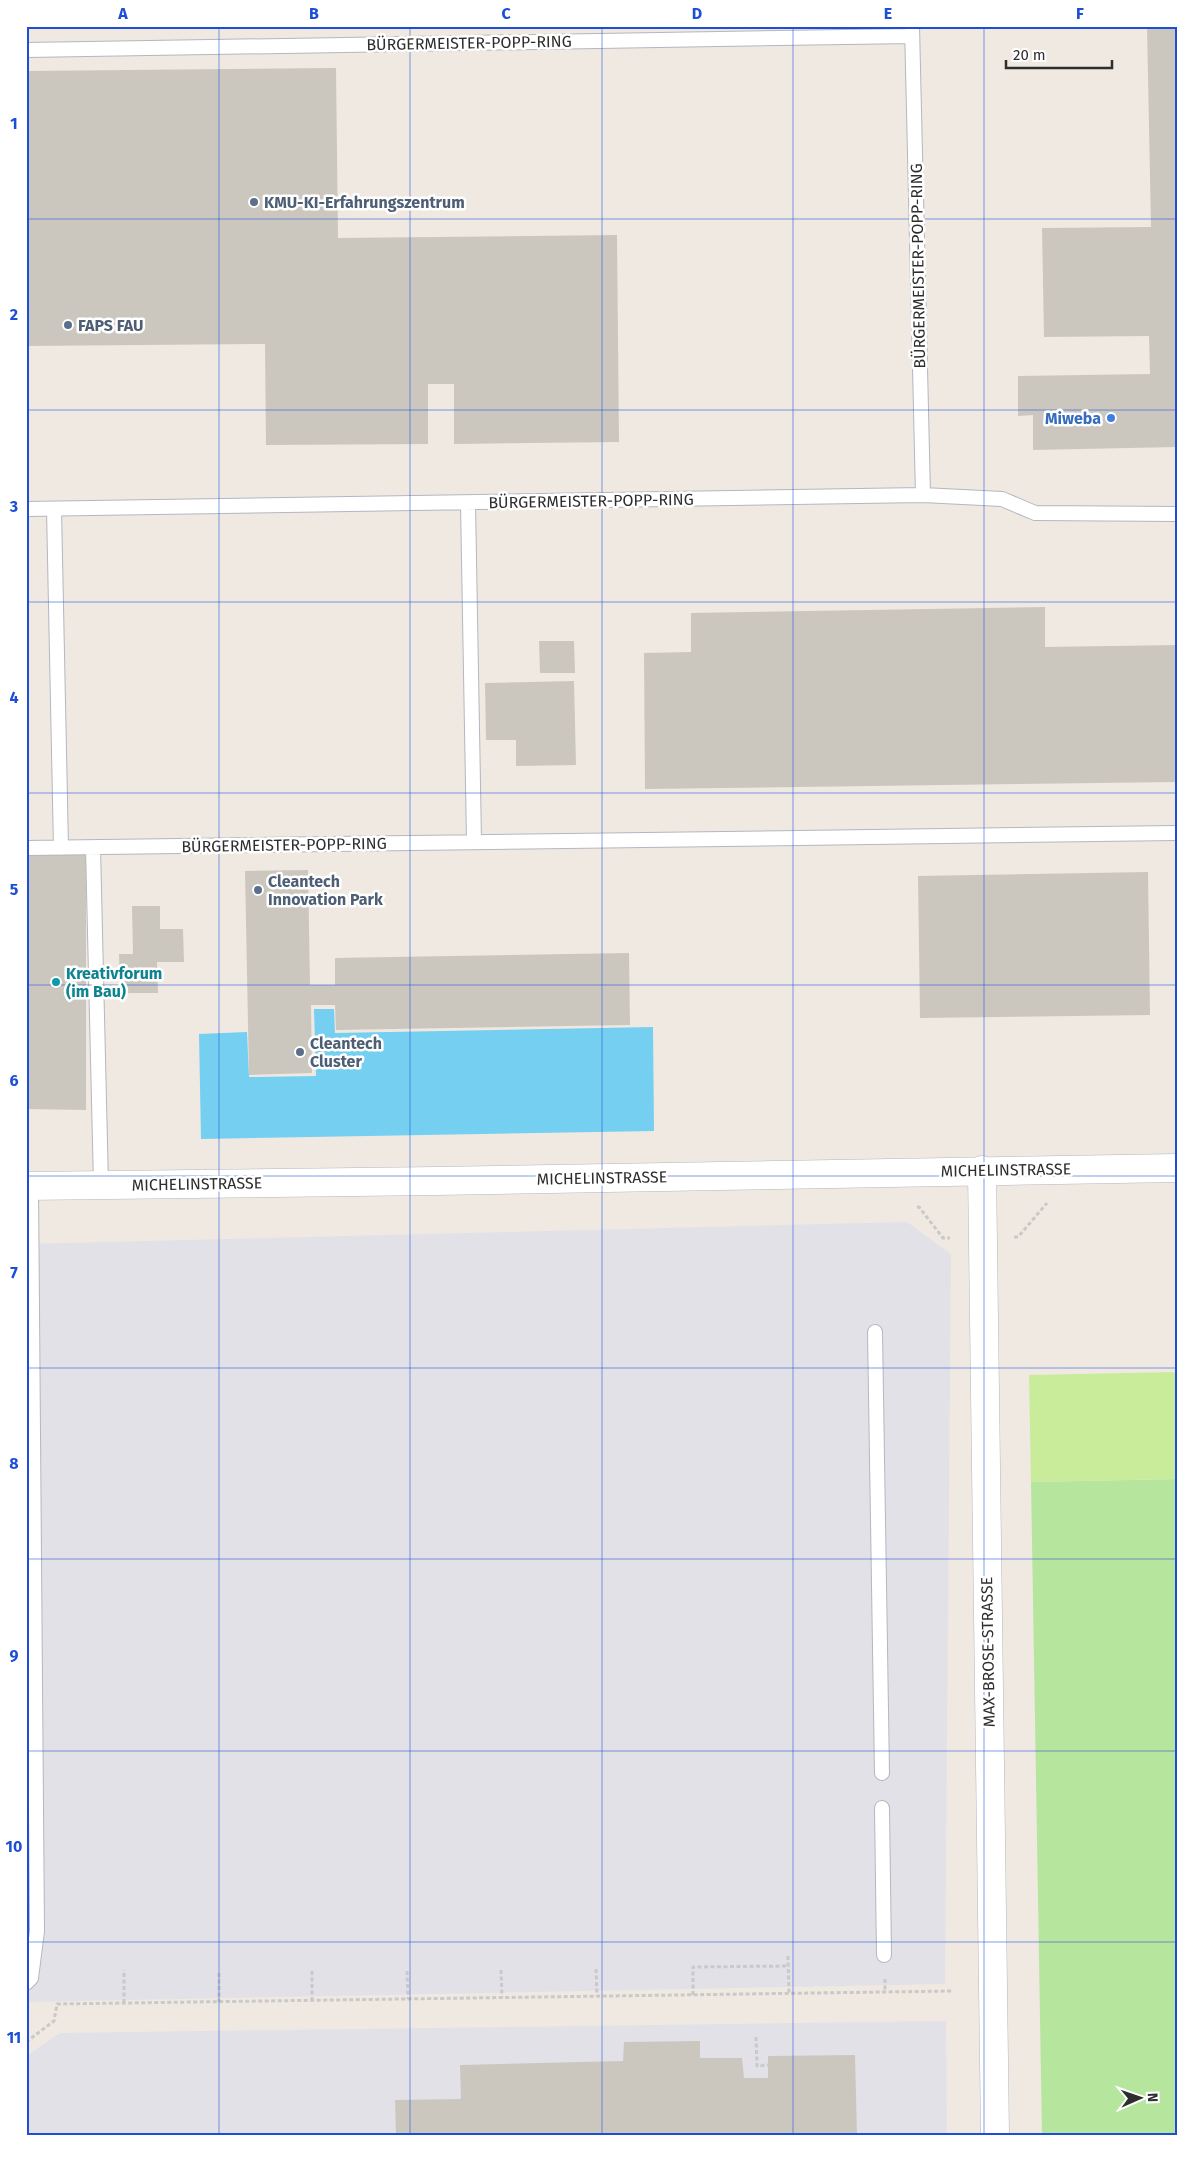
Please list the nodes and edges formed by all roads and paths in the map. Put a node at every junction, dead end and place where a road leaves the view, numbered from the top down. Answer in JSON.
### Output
{"nodes":[{"id":1,"x":912,"y":31,"type":"edge"},
{"id":2,"x":26,"y":50,"type":"edge"},
{"id":3,"x":923,"y":495,"type":"junction"},
{"id":4,"x":468,"y":503,"type":"junction"},
{"id":5,"x":26,"y":509,"type":"edge"},
{"id":6,"x":54,"y":509,"type":"junction"},
{"id":7,"x":1177,"y":514,"type":"edge"},
{"id":8,"x":1177,"y":833,"type":"edge"},
{"id":9,"x":474,"y":842,"type":"junction"},
{"id":10,"x":26,"y":848,"type":"edge"},
{"id":11,"x":61,"y":848,"type":"junction"},
{"id":12,"x":93,"y":848,"type":"junction"},
{"id":13,"x":1177,"y":1168,"type":"edge"},
{"id":14,"x":982,"y":1170,"type":"junction"},
{"id":15,"x":101,"y":1185,"type":"junction"},
{"id":16,"x":28,"y":1186,"type":"edge"},
{"id":17,"x":1050,"y":1199,"type":"dead end"},
{"id":18,"x":983,"y":1238,"type":"junction"},
{"id":19,"x":875,"y":1332,"type":"dead end"},
{"id":20,"x":29,"y":1335,"type":"edge"},
{"id":21,"x":882,"y":1773,"type":"dead end"},
{"id":22,"x":882,"y":1808,"type":"dead end"},
{"id":23,"x":788,"y":1956,"type":"dead end"},
{"id":24,"x":884,"y":1956,"type":"dead end"},
{"id":25,"x":789,"y":1966,"type":"junction"},
{"id":26,"x":596,"y":1969,"type":"dead end"},
{"id":27,"x":124,"y":1970,"type":"dead end"},
{"id":28,"x":501,"y":1970,"type":"dead end"},
{"id":29,"x":312,"y":1971,"type":"dead end"},
{"id":30,"x":407,"y":1971,"type":"dead end"},
{"id":31,"x":219,"y":1973,"type":"dead end"},
{"id":32,"x":26,"y":1984,"type":"edge"},
{"id":33,"x":952,"y":1991,"type":"dead end"},
{"id":34,"x":789,"y":1993,"type":"junction"},
{"id":35,"x":693,"y":1994,"type":"junction"},
{"id":36,"x":597,"y":1996,"type":"junction"},
{"id":37,"x":502,"y":1997,"type":"junction"},
{"id":38,"x":408,"y":1999,"type":"junction"},
{"id":39,"x":312,"y":2000,"type":"junction"},
{"id":40,"x":219,"y":2002,"type":"junction"},
{"id":41,"x":124,"y":2003,"type":"junction"},
{"id":42,"x":756,"y":2036,"type":"dead end"},
{"id":43,"x":26,"y":2042,"type":"edge"},
{"id":44,"x":768,"y":2066,"type":"dead end"},
{"id":45,"x":995,"y":2135,"type":"edge"}],
"edges":[{"from":1,"to":2,"type":"lane","name":"BÜRGERMEISTER-POPP-RING"},
{"from":1,"to":3,"type":"lane","name":"BÜRGERMEISTER-POPP-RING"},
{"from":3,"to":4,"type":"lane","name":"BÜRGERMEISTER-POPP-RING"},
{"from":3,"to":7,"type":"lane","name":"BÜRGERMEISTER-POPP-RING"},
{"from":4,"to":6,"type":"lane","name":"BÜRGERMEISTER-POPP-RING"},
{"from":4,"to":9,"type":"lane","name":"BÜRGERMEISTER-POPP-RING"},
{"from":5,"to":6,"type":"lane","name":"BÜRGERMEISTER-POPP-RING"},
{"from":6,"to":11,"type":"lane"},
{"from":8,"to":9,"type":"lane"},
{"from":9,"to":12,"type":"lane","name":"BÜRGERMEISTER-POPP-RING"},
{"from":10,"to":11,"type":"lane","name":"BÜRGERMEISTER-POPP-RING"},
{"from":11,"to":12,"type":"lane","name":"BÜRGERMEISTER-POPP-RING"},
{"from":12,"to":15,"type":"lane"},
{"from":13,"to":14,"type":"street","name":"MICHELINSTRASSE"},
{"from":14,"to":15,"type":"street","name":"MICHELINSTRASSE"},
{"from":14,"to":18,"type":"street","name":"MAX-BROSE-STRASSE"},
{"from":15,"to":16,"type":"street","name":"MICHELINSTRASSE"},
{"from":16,"to":20,"type":"lane"},
{"from":17,"to":18,"type":"path"},
{"from":18,"to":45,"type":"street","name":"MAX-BROSE-STRASSE"},
{"from":19,"to":21,"type":"lane"},
{"from":20,"to":32,"type":"lane"},
{"from":22,"to":24,"type":"lane"},
{"from":23,"to":25,"type":"path"},
{"from":25,"to":34,"type":"path"},
{"from":25,"to":35,"type":"path"},
{"from":26,"to":36,"type":"path"},
{"from":27,"to":41,"type":"path"},
{"from":28,"to":37,"type":"path"},
{"from":29,"to":39,"type":"path"},
{"from":30,"to":38,"type":"path"},
{"from":31,"to":40,"type":"path"},
{"from":33,"to":34,"type":"path"},
{"from":34,"to":35,"type":"path"},
{"from":35,"to":36,"type":"path"},
{"from":36,"to":37,"type":"path"},
{"from":37,"to":38,"type":"path"},
{"from":38,"to":39,"type":"path"},
{"from":39,"to":40,"type":"path"},
{"from":40,"to":41,"type":"path"},
{"from":41,"to":43,"type":"path"},
{"from":42,"to":44,"type":"path"}]}
